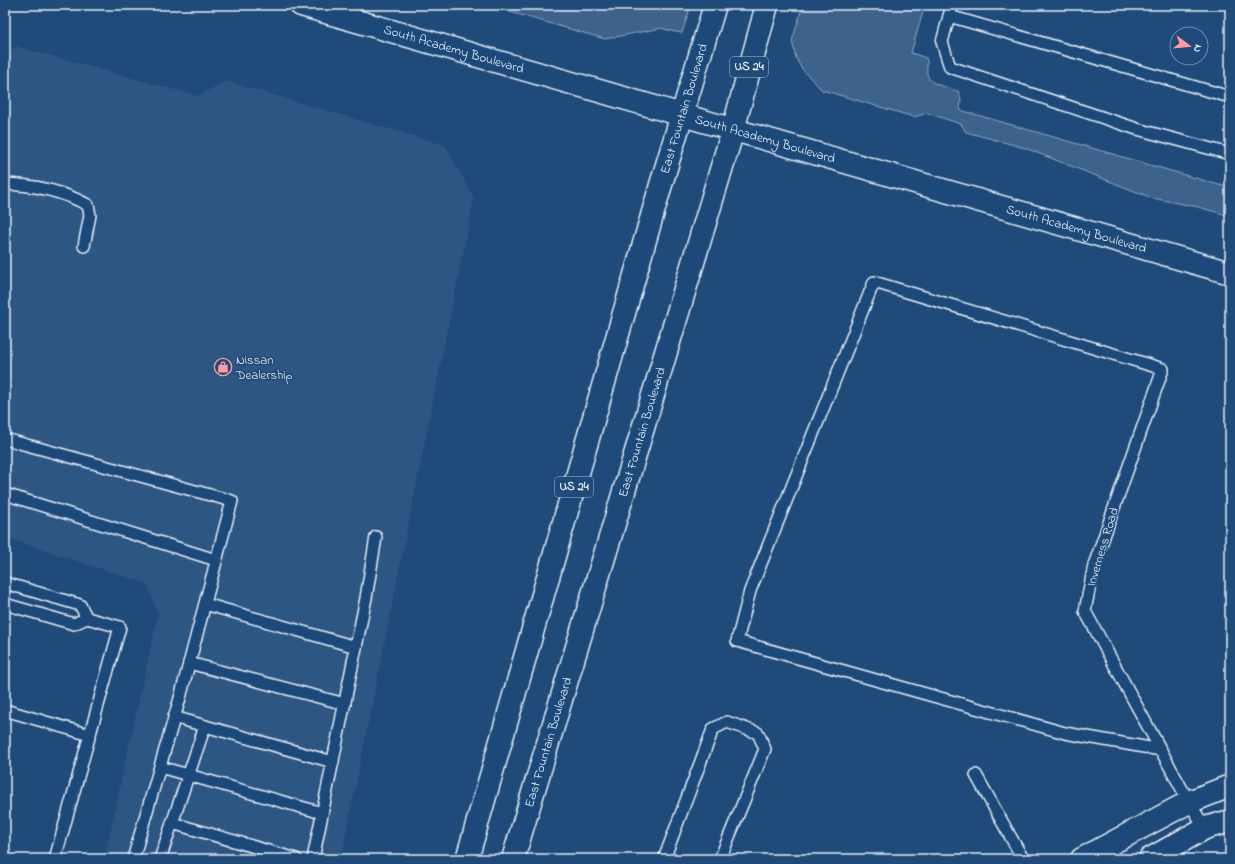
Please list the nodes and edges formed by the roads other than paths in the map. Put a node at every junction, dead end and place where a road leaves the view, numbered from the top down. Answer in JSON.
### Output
{"nodes":[{"id":1,"x":301,"y":5,"type":"edge"},
{"id":2,"x":715,"y":5,"type":"edge"},
{"id":3,"x":767,"y":5,"type":"edge"},
{"id":4,"x":951,"y":10,"type":"edge"},
{"id":5,"x":1230,"y":97,"type":"edge"},
{"id":6,"x":681,"y":115,"type":"junction"},
{"id":7,"x":733,"y":130,"type":"junction"},
{"id":8,"x":1230,"y":154,"type":"edge"},
{"id":9,"x":5,"y":184,"type":"edge"},
{"id":10,"x":84,"y":246,"type":"dead end"},
{"id":11,"x":1230,"y":273,"type":"edge"},
{"id":12,"x":5,"y":439,"type":"edge"},
{"id":13,"x":5,"y":494,"type":"edge"},
{"id":14,"x":376,"y":537,"type":"dead end"},
{"id":15,"x":216,"y":560,"type":"junction"},
{"id":16,"x":5,"y":583,"type":"edge"},
{"id":17,"x":5,"y":604,"type":"edge"},
{"id":18,"x":204,"y":604,"type":"junction"},
{"id":19,"x":87,"y":618,"type":"junction"},
{"id":20,"x":356,"y":647,"type":"junction"},
{"id":21,"x":189,"y":663,"type":"junction"},
{"id":22,"x":345,"y":704,"type":"junction"},
{"id":23,"x":5,"y":710,"type":"edge"},
{"id":24,"x":174,"y":717,"type":"junction"},
{"id":25,"x":205,"y":726,"type":"junction"},
{"id":26,"x":90,"y":735,"type":"junction"},
{"id":27,"x":1161,"y":750,"type":"junction"},
{"id":28,"x":333,"y":762,"type":"junction"},
{"id":29,"x":160,"y":767,"type":"junction"},
{"id":30,"x":976,"y":774,"type":"dead end"},
{"id":31,"x":189,"y":776,"type":"junction"},
{"id":32,"x":1230,"y":786,"type":"edge"},
{"id":33,"x":1189,"y":802,"type":"junction"},
{"id":34,"x":322,"y":813,"type":"junction"},
{"id":35,"x":1230,"y":821,"type":"edge"},
{"id":36,"x":172,"y":823,"type":"junction"},
{"id":37,"x":1205,"y":828,"type":"junction"},
{"id":38,"x":55,"y":859,"type":"edge"},
{"id":39,"x":133,"y":859,"type":"edge"},
{"id":40,"x":160,"y":859,"type":"edge"},
{"id":41,"x":296,"y":859,"type":"edge"},
{"id":42,"x":313,"y":859,"type":"edge"},
{"id":43,"x":467,"y":859,"type":"edge"},
{"id":44,"x":513,"y":859,"type":"edge"},
{"id":45,"x":664,"y":859,"type":"edge"},
{"id":46,"x":720,"y":859,"type":"edge"},
{"id":47,"x":1023,"y":859,"type":"edge"},
{"id":48,"x":1082,"y":859,"type":"edge"},
{"id":49,"x":1150,"y":859,"type":"edge"}],
"edges":[{"from":1,"to":6,"type":"main road","name":"South Academy Boulevard"},
{"from":2,"to":6,"type":"main road","name":"East Fountain Boulevard","number":"US 24"},
{"from":3,"to":7,"type":"main road","name":"East Fountain Boulevard","number":"US 24"},
{"from":4,"to":5,"type":"lane"},
{"from":4,"to":8,"type":"lane"},
{"from":6,"to":7,"type":"main road","name":"South Academy Boulevard"},
{"from":6,"to":43,"type":"main road","name":"East Fountain Boulevard","number":"US 24"},
{"from":7,"to":11,"type":"main road","name":"South Academy Boulevard"},
{"from":7,"to":44,"type":"main road","name":"East Fountain Boulevard","number":"US 24"},
{"from":9,"to":10,"type":"lane"},
{"from":12,"to":15,"type":"lane"},
{"from":13,"to":15,"type":"lane"},
{"from":14,"to":20,"type":"lane"},
{"from":15,"to":18,"type":"lane"},
{"from":16,"to":19,"type":"lane"},
{"from":17,"to":19,"type":"lane"},
{"from":18,"to":20,"type":"lane"},
{"from":18,"to":21,"type":"lane"},
{"from":19,"to":26,"type":"lane"},
{"from":20,"to":22,"type":"lane"},
{"from":21,"to":22,"type":"lane"},
{"from":21,"to":24,"type":"lane"},
{"from":22,"to":28,"type":"lane"},
{"from":23,"to":26,"type":"lane"},
{"from":24,"to":25,"type":"lane"},
{"from":24,"to":29,"type":"lane"},
{"from":25,"to":28,"type":"lane"},
{"from":25,"to":31,"type":"lane"},
{"from":26,"to":38,"type":"lane"},
{"from":27,"to":27,"type":"lane","name":"Inverness Road"},
{"from":27,"to":33,"type":"lane","name":"Inverness Road"},
{"from":28,"to":34,"type":"lane"},
{"from":29,"to":31,"type":"lane"},
{"from":29,"to":39,"type":"lane"},
{"from":30,"to":47,"type":"lane"},
{"from":31,"to":34,"type":"lane"},
{"from":31,"to":36,"type":"lane"},
{"from":32,"to":33,"type":"main road"},
{"from":33,"to":37,"type":"lane","name":"Inverness Road"},
{"from":33,"to":48,"type":"main road"},
{"from":34,"to":42,"type":"lane"},
{"from":35,"to":37,"type":"main road"},
{"from":36,"to":40,"type":"lane"},
{"from":36,"to":41,"type":"lane"},
{"from":37,"to":49,"type":"main road"},
{"from":45,"to":46,"type":"lane"}]}
